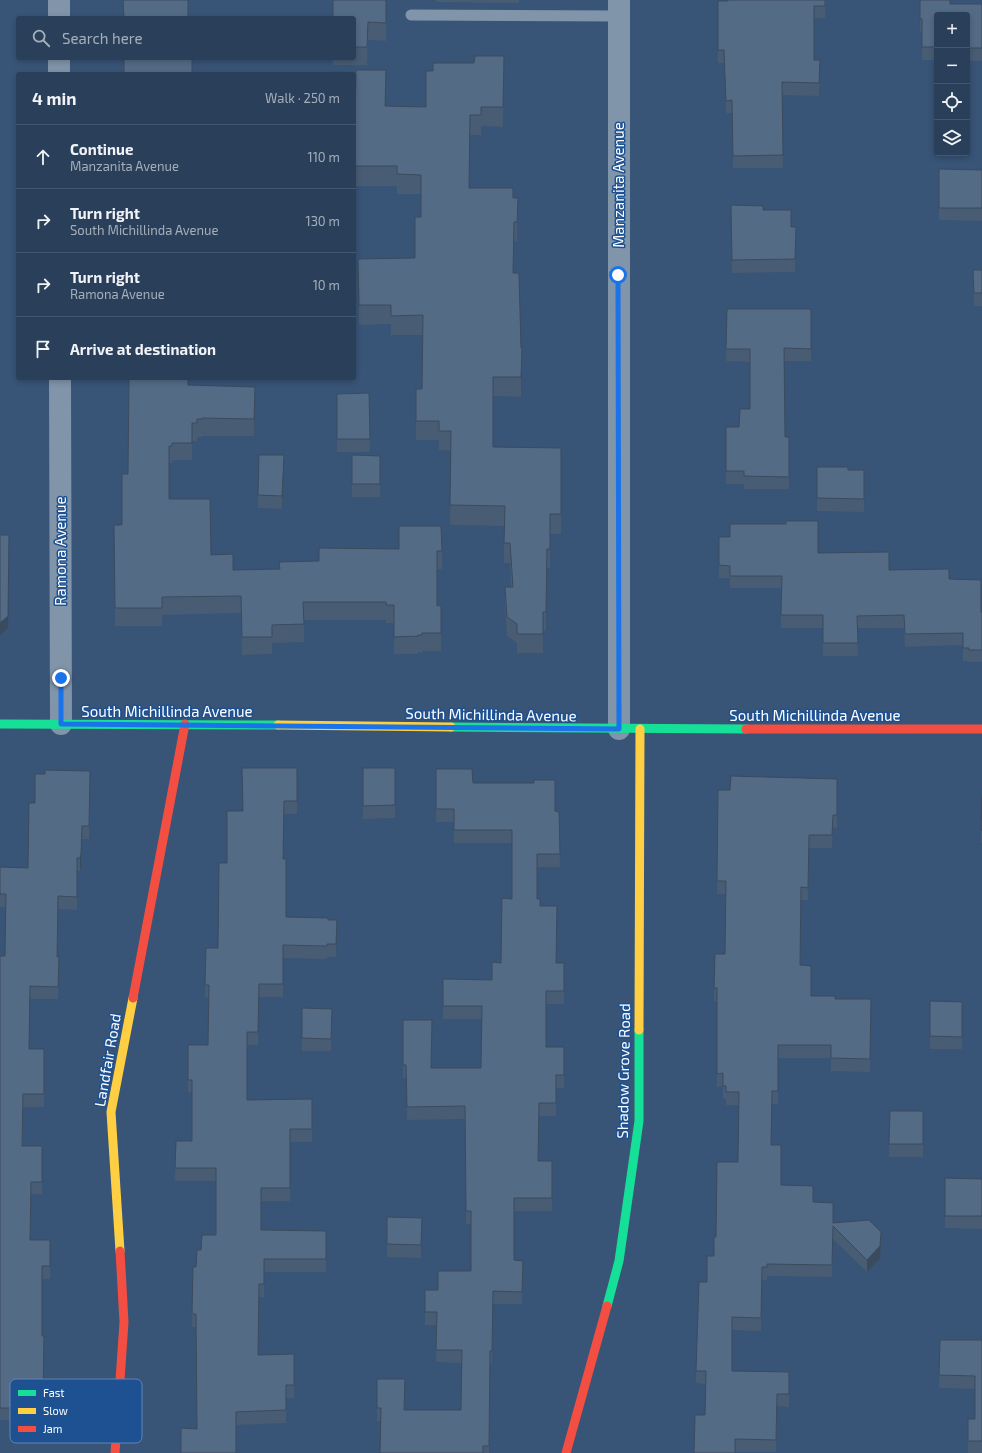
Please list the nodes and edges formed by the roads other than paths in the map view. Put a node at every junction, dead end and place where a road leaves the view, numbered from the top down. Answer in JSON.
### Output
{"nodes":[{"id":1,"x":59,"y":0,"type":"edge"},
{"id":2,"x":619,"y":8,"type":"edge"},
{"id":3,"x":411,"y":15,"type":"dead end"},
{"id":4,"x":59,"y":16,"type":"edge"},
{"id":5,"x":59,"y":60,"type":"edge"},
{"id":6,"x":59,"y":72,"type":"edge"},
{"id":7,"x":60,"y":380,"type":"edge"},
{"id":8,"x":0,"y":724,"type":"edge"},
{"id":9,"x":61,"y":724,"type":"junction"},
{"id":10,"x":185,"y":724,"type":"junction"},
{"id":11,"x":630,"y":729,"type":"junction"},
{"id":12,"x":982,"y":729,"type":"edge"},
{"id":13,"x":120,"y":1379,"type":"edge"},
{"id":14,"x":116,"y":1443,"type":"edge"},
{"id":15,"x":115,"y":1453,"type":"edge"},
{"id":16,"x":566,"y":1453,"type":"edge"}],
"edges":[{"from":1,"to":4,"type":"street"},
{"from":2,"to":3,"type":"lane"},
{"from":2,"to":11,"type":"street","name":"Manzanita Avenue"},
{"from":5,"to":6,"type":"street"},
{"from":7,"to":9,"type":"street","name":"Ramona Avenue"},
{"from":8,"to":9,"type":"street","name":"South Michillinda Avenue"},
{"from":9,"to":10,"type":"street","name":"South Michillinda Avenue"},
{"from":10,"to":11,"type":"street","name":"South Michillinda Avenue"},
{"from":10,"to":13,"type":"street","name":"Landfair Road"},
{"from":11,"to":12,"type":"street","name":"South Michillinda Avenue"},
{"from":11,"to":16,"type":"street","name":"Shadow Grove Road"},
{"from":14,"to":15,"type":"street","name":"Landfair Road"}]}
